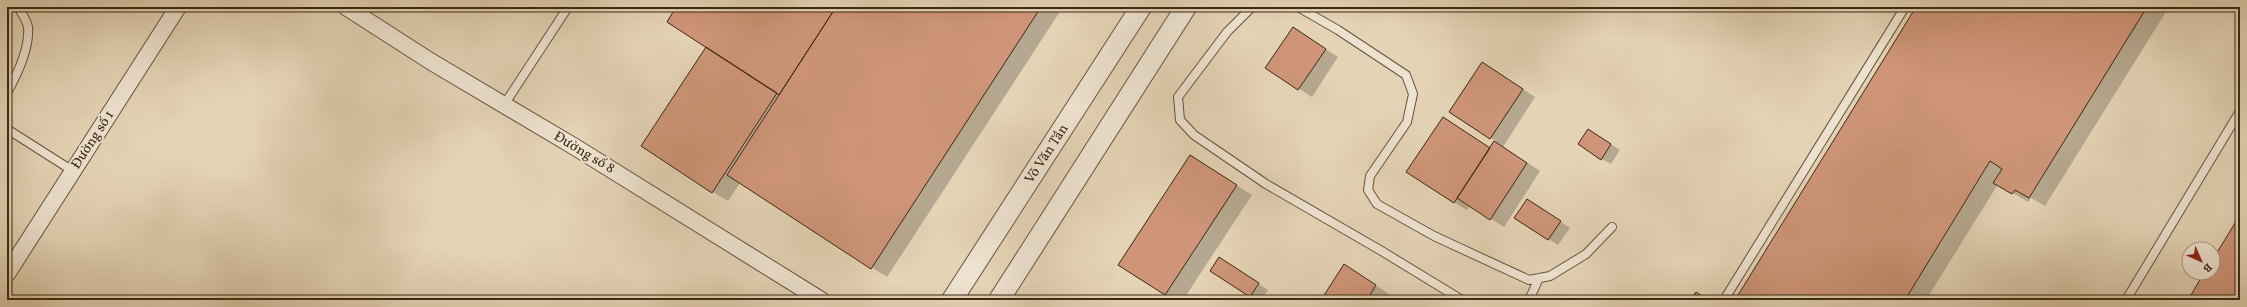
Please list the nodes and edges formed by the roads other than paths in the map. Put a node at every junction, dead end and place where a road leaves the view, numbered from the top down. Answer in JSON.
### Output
{"nodes":[{"id":1,"x":18,"y":7,"type":"edge"},
{"id":2,"x":178,"y":7,"type":"edge"},
{"id":3,"x":346,"y":7,"type":"edge"},
{"id":4,"x":568,"y":7,"type":"edge"},
{"id":5,"x":1141,"y":7,"type":"edge"},
{"id":6,"x":1186,"y":7,"type":"edge"},
{"id":7,"x":1252,"y":7,"type":"edge"},
{"id":8,"x":1298,"y":7,"type":"edge"},
{"id":9,"x":1905,"y":7,"type":"edge"},
{"id":10,"x":7,"y":93,"type":"edge"},
{"id":11,"x":504,"y":105,"type":"junction"},
{"id":12,"x":2240,"y":111,"type":"edge"},
{"id":13,"x":7,"y":129,"type":"edge"},
{"id":14,"x":73,"y":171,"type":"junction"},
{"id":15,"x":1612,"y":227,"type":"dead end"},
{"id":16,"x":7,"y":274,"type":"edge"},
{"id":17,"x":1539,"y":278,"type":"junction"},
{"id":18,"x":822,"y":300,"type":"edge"},
{"id":19,"x":952,"y":300,"type":"edge"},
{"id":20,"x":999,"y":300,"type":"edge"},
{"id":21,"x":1462,"y":300,"type":"edge"},
{"id":22,"x":1528,"y":300,"type":"edge"},
{"id":23,"x":1724,"y":300,"type":"edge"},
{"id":24,"x":2126,"y":300,"type":"edge"}],
"edges":[{"from":1,"to":10,"type":"lane"},
{"from":2,"to":14,"type":"street","name":"Đường số 1"},
{"from":3,"to":11,"type":"street","name":"Đường số 8"},
{"from":4,"to":11,"type":"lane"},
{"from":5,"to":19,"type":"street","name":"Võ Văn Tần"},
{"from":6,"to":20,"type":"street"},
{"from":7,"to":21,"type":"lane"},
{"from":8,"to":17,"type":"lane"},
{"from":9,"to":23,"type":"lane"},
{"from":11,"to":18,"type":"street","name":"Đường số 8"},
{"from":12,"to":24,"type":"lane"},
{"from":13,"to":14,"type":"lane"},
{"from":14,"to":16,"type":"street","name":"Đường số 1"},
{"from":15,"to":17,"type":"lane"},
{"from":17,"to":22,"type":"lane"}]}
